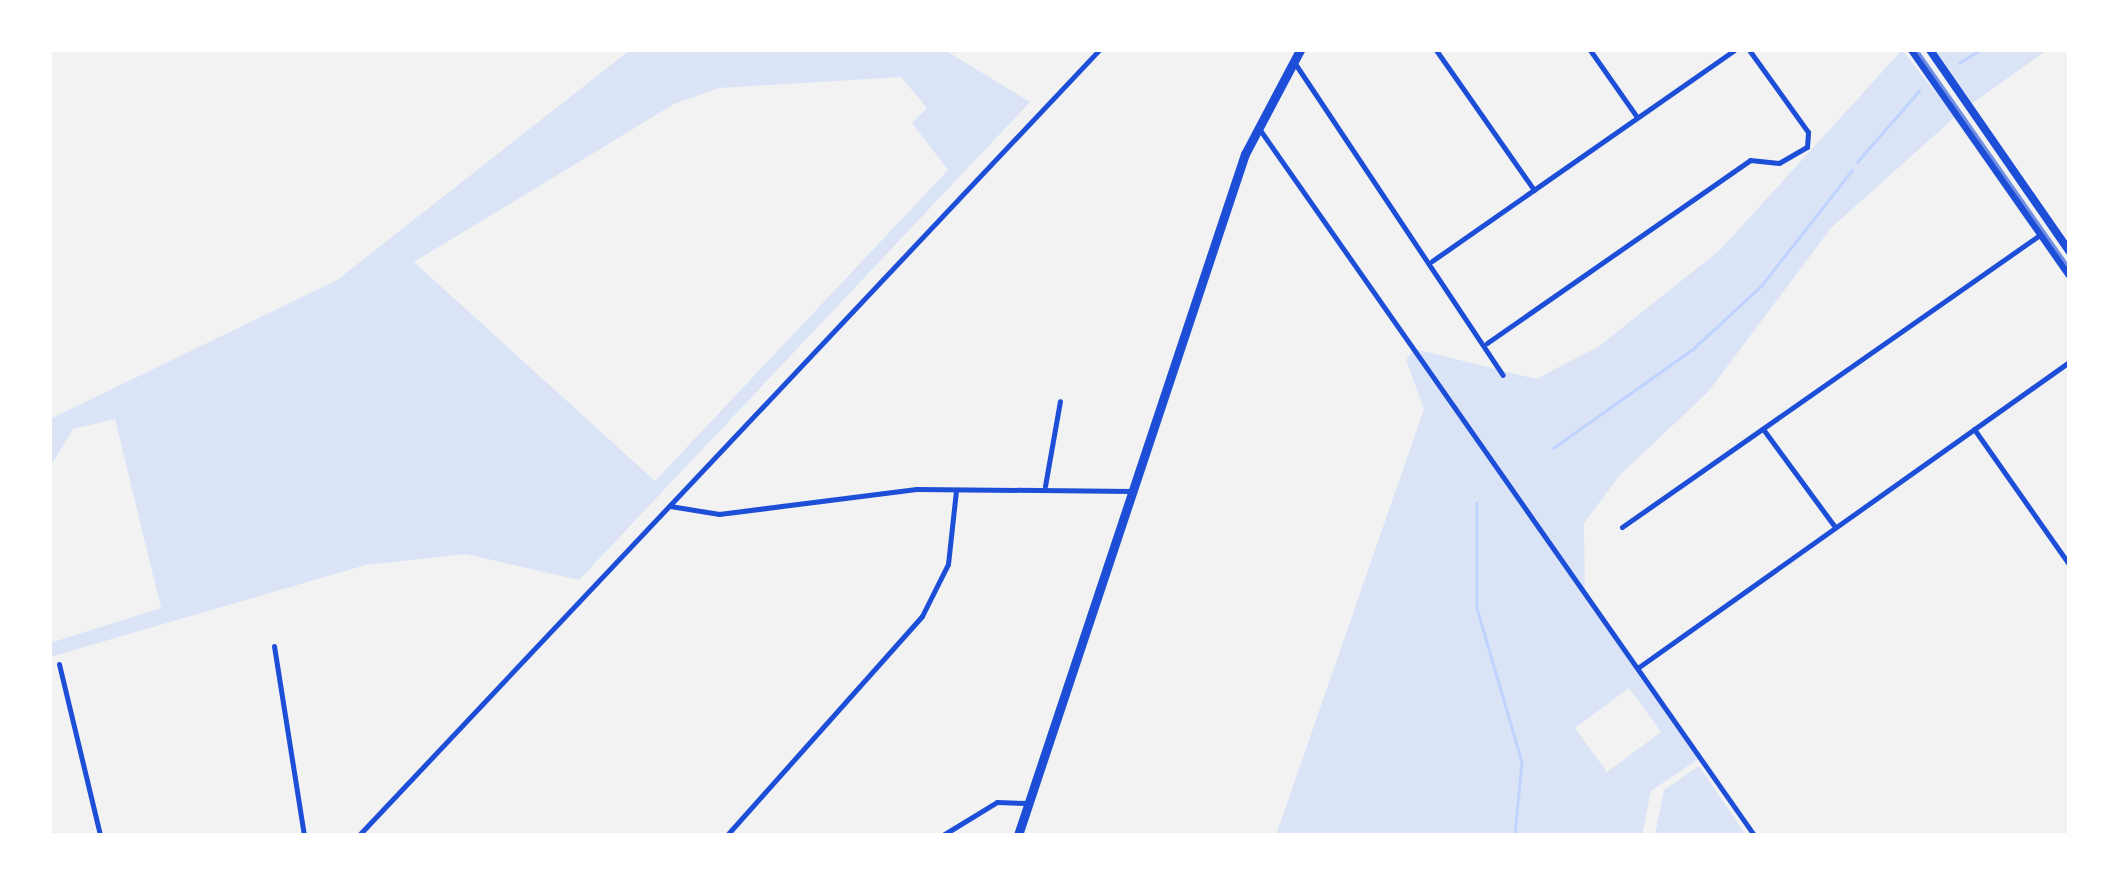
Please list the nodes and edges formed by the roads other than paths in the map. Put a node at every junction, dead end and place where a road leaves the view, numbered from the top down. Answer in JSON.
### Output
{"nodes":[{"id":1,"x":1100,"y":50,"type":"edge"},
{"id":2,"x":1300,"y":50,"type":"edge"},
{"id":3,"x":1436,"y":50,"type":"edge"},
{"id":4,"x":1590,"y":50,"type":"edge"},
{"id":5,"x":1734,"y":50,"type":"edge"},
{"id":6,"x":1749,"y":50,"type":"edge"},
{"id":7,"x":1912,"y":50,"type":"edge"},
{"id":8,"x":1930,"y":50,"type":"edge"},
{"id":9,"x":1294,"y":60,"type":"junction"},
{"id":10,"x":1637,"y":117,"type":"junction"},
{"id":11,"x":1256,"y":128,"type":"junction"},
{"id":12,"x":1534,"y":190,"type":"junction"},
{"id":13,"x":2041,"y":234,"type":"junction"},
{"id":14,"x":2069,"y":251,"type":"edge"},
{"id":15,"x":1432,"y":260,"type":"junction"},
{"id":16,"x":2069,"y":274,"type":"edge"},
{"id":17,"x":1488,"y":343,"type":"junction"},
{"id":18,"x":2069,"y":362,"type":"edge"},
{"id":19,"x":1503,"y":375,"type":"dead end"},
{"id":20,"x":1060,"y":401,"type":"dead end"},
{"id":21,"x":1763,"y":428,"type":"junction"},
{"id":22,"x":1974,"y":429,"type":"junction"},
{"id":23,"x":1045,"y":486,"type":"junction"},
{"id":24,"x":956,"y":490,"type":"junction"},
{"id":25,"x":1132,"y":491,"type":"junction"},
{"id":26,"x":670,"y":506,"type":"junction"},
{"id":27,"x":1622,"y":527,"type":"dead end"},
{"id":28,"x":1836,"y":528,"type":"junction"},
{"id":29,"x":2069,"y":564,"type":"edge"},
{"id":30,"x":274,"y":646,"type":"dead end"},
{"id":31,"x":59,"y":664,"type":"dead end"},
{"id":32,"x":1639,"y":667,"type":"junction"},
{"id":33,"x":1028,"y":802,"type":"junction"},
{"id":34,"x":100,"y":835,"type":"edge"},
{"id":35,"x":304,"y":835,"type":"edge"},
{"id":36,"x":359,"y":835,"type":"edge"},
{"id":37,"x":726,"y":835,"type":"edge"},
{"id":38,"x":943,"y":835,"type":"edge"},
{"id":39,"x":1018,"y":835,"type":"edge"},
{"id":40,"x":1754,"y":835,"type":"edge"}],
"edges":[{"from":1,"to":26,"type":"street"},
{"from":2,"to":9,"type":"highway"},
{"from":3,"to":12,"type":"street"},
{"from":4,"to":10,"type":"street"},
{"from":5,"to":10,"type":"street"},
{"from":6,"to":17,"type":"street"},
{"from":7,"to":13,"type":"main road"},
{"from":8,"to":14,"type":"main road"},
{"from":9,"to":11,"type":"highway"},
{"from":9,"to":15,"type":"street"},
{"from":10,"to":12,"type":"street"},
{"from":11,"to":25,"type":"highway"},
{"from":11,"to":32,"type":"street"},
{"from":12,"to":15,"type":"street"},
{"from":13,"to":16,"type":"main road"},
{"from":13,"to":21,"type":"street"},
{"from":15,"to":17,"type":"street"},
{"from":17,"to":19,"type":"street"},
{"from":18,"to":22,"type":"street"},
{"from":20,"to":23,"type":"street"},
{"from":21,"to":27,"type":"street"},
{"from":21,"to":28,"type":"street"},
{"from":22,"to":28,"type":"street"},
{"from":22,"to":29,"type":"street"},
{"from":23,"to":24,"type":"street"},
{"from":23,"to":25,"type":"street"},
{"from":24,"to":26,"type":"street"},
{"from":24,"to":37,"type":"street"},
{"from":25,"to":33,"type":"highway"},
{"from":26,"to":36,"type":"street"},
{"from":28,"to":32,"type":"street"},
{"from":30,"to":35,"type":"street"},
{"from":31,"to":34,"type":"street"},
{"from":32,"to":40,"type":"street"},
{"from":33,"to":38,"type":"street"},
{"from":33,"to":39,"type":"highway"}]}
